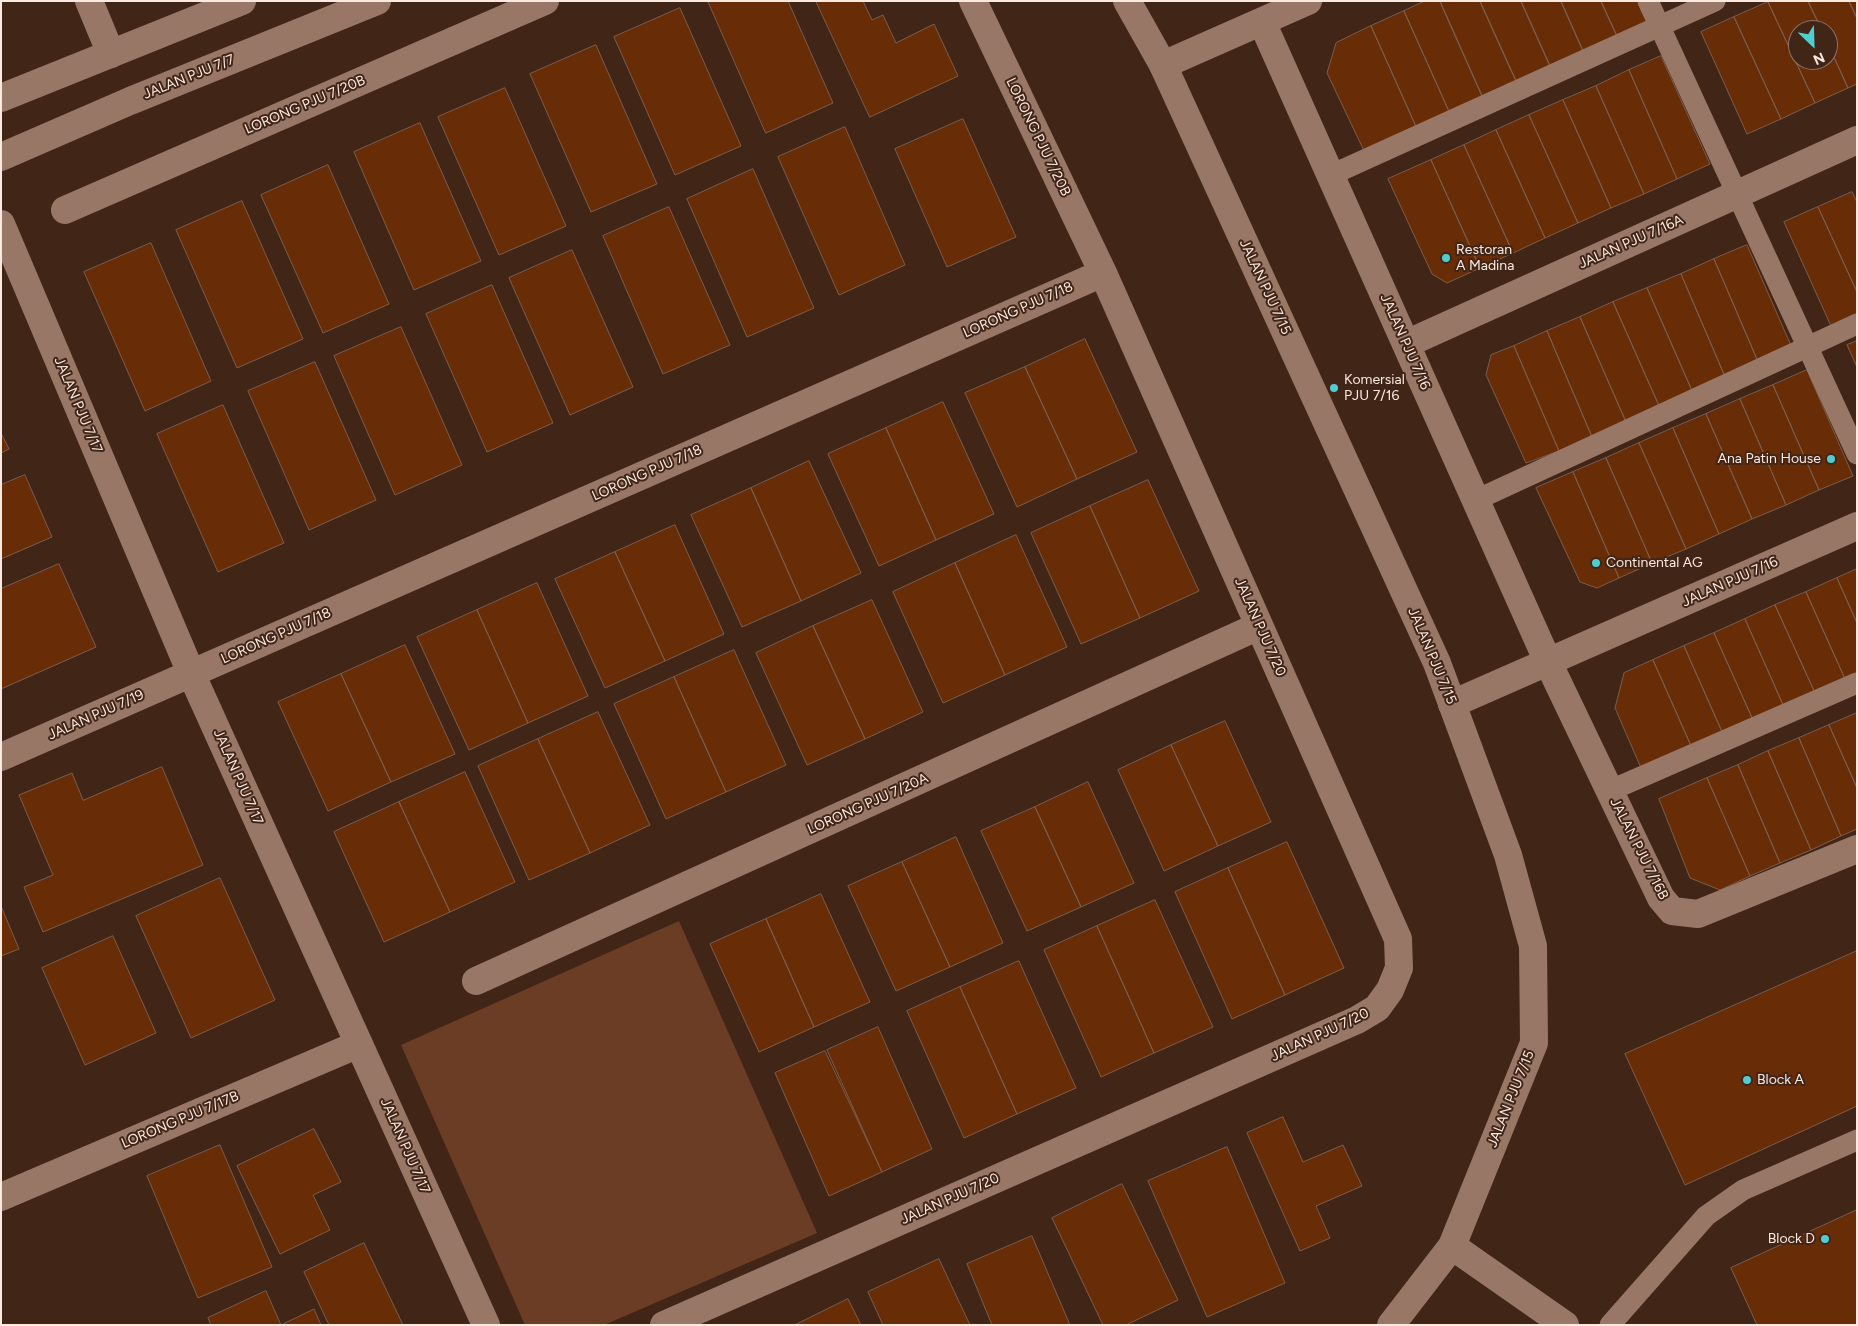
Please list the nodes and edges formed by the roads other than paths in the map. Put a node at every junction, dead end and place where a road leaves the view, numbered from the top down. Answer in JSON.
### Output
{"nodes":[{"id":1,"x":89,"y":1,"type":"edge"},
{"id":2,"x":242,"y":1,"type":"edge"},
{"id":3,"x":377,"y":1,"type":"edge"},
{"id":4,"x":545,"y":1,"type":"edge"},
{"id":5,"x":973,"y":1,"type":"edge"},
{"id":6,"x":1127,"y":1,"type":"edge"},
{"id":7,"x":1308,"y":1,"type":"edge"},
{"id":8,"x":1648,"y":1,"type":"edge"},
{"id":9,"x":1715,"y":1,"type":"edge"},
{"id":10,"x":1262,"y":22,"type":"junction"},
{"id":11,"x":1659,"y":26,"type":"junction"},
{"id":12,"x":111,"y":54,"type":"junction"},
{"id":13,"x":1163,"y":65,"type":"junction"},
{"id":14,"x":1,"y":98,"type":"edge"},
{"id":15,"x":1857,"y":140,"type":"edge"},
{"id":16,"x":1,"y":157,"type":"edge"},
{"id":17,"x":1330,"y":175,"type":"junction"},
{"id":18,"x":1736,"y":194,"type":"junction"},
{"id":19,"x":65,"y":210,"type":"dead end"},
{"id":20,"x":1,"y":224,"type":"edge"},
{"id":21,"x":1103,"y":273,"type":"junction"},
{"id":22,"x":1857,"y":324,"type":"edge"},
{"id":23,"x":1406,"y":344,"type":"junction"},
{"id":24,"x":1807,"y":347,"type":"junction"},
{"id":25,"x":1857,"y":454,"type":"edge"},
{"id":26,"x":1476,"y":500,"type":"junction"},
{"id":27,"x":1857,"y":526,"type":"edge"},
{"id":28,"x":1259,"y":626,"type":"junction"},
{"id":29,"x":1548,"y":662,"type":"junction"},
{"id":30,"x":191,"y":673,"type":"junction"},
{"id":31,"x":1857,"y":683,"type":"edge"},
{"id":32,"x":1452,"y":704,"type":"junction"},
{"id":33,"x":1,"y":757,"type":"edge"},
{"id":34,"x":1609,"y":791,"type":"junction"},
{"id":35,"x":1857,"y":849,"type":"edge"},
{"id":36,"x":476,"y":981,"type":"dead end"},
{"id":37,"x":359,"y":1044,"type":"junction"},
{"id":38,"x":1857,"y":1140,"type":"edge"},
{"id":39,"x":1,"y":1197,"type":"edge"},
{"id":40,"x":1452,"y":1246,"type":"junction"},
{"id":41,"x":486,"y":1325,"type":"edge"},
{"id":42,"x":664,"y":1325,"type":"edge"},
{"id":43,"x":1391,"y":1325,"type":"edge"},
{"id":44,"x":1565,"y":1325,"type":"edge"},
{"id":45,"x":1610,"y":1325,"type":"edge"}],
"edges":[{"from":1,"to":12,"type":"street"},
{"from":2,"to":12,"type":"street"},
{"from":3,"to":16,"type":"street","name":"JALAN PJU 7/7"},
{"from":4,"to":19,"type":"street","name":"LORONG PJU 7/20B"},
{"from":5,"to":21,"type":"street","name":"LORONG PJU 7/20B"},
{"from":6,"to":13,"type":"street","name":"JALAN PJU 7/15"},
{"from":7,"to":10,"type":"street"},
{"from":8,"to":11,"type":"lane"},
{"from":9,"to":11,"type":"lane"},
{"from":10,"to":13,"type":"street"},
{"from":10,"to":17,"type":"street","name":"JALAN PJU 7/16"},
{"from":11,"to":17,"type":"lane"},
{"from":11,"to":18,"type":"lane"},
{"from":12,"to":14,"type":"street"},
{"from":13,"to":32,"type":"street","name":"JALAN PJU 7/15"},
{"from":15,"to":18,"type":"street","name":"JALAN PJU 7/16A"},
{"from":17,"to":23,"type":"street","name":"JALAN PJU 7/16"},
{"from":18,"to":23,"type":"street","name":"JALAN PJU 7/16A"},
{"from":18,"to":24,"type":"lane"},
{"from":20,"to":30,"type":"street","name":"JALAN PJU 7/17"},
{"from":21,"to":28,"type":"street","name":"JALAN PJU 7/20"},
{"from":21,"to":30,"type":"street","name":"LORONG PJU 7/18"},
{"from":22,"to":24,"type":"lane"},
{"from":23,"to":26,"type":"street","name":"JALAN PJU 7/16"},
{"from":24,"to":25,"type":"lane"},
{"from":24,"to":26,"type":"lane"},
{"from":26,"to":29,"type":"street","name":"JALAN PJU 7/16"},
{"from":27,"to":29,"type":"street","name":"JALAN PJU 7/16"},
{"from":28,"to":36,"type":"street","name":"LORONG PJU 7/20A"},
{"from":28,"to":42,"type":"street","name":"JALAN PJU 7/20"},
{"from":29,"to":32,"type":"street","name":"JALAN PJU 7/16"},
{"from":29,"to":34,"type":"street","name":"JALAN PJU 7/16B"},
{"from":30,"to":33,"type":"street","name":"JALAN PJU 7/19"},
{"from":30,"to":37,"type":"street","name":"JALAN PJU 7/17"},
{"from":31,"to":34,"type":"lane"},
{"from":32,"to":40,"type":"street","name":"JALAN PJU 7/15"},
{"from":34,"to":35,"type":"street","name":"JALAN PJU 7/16B"},
{"from":37,"to":39,"type":"street","name":"LORONG PJU 7/17B"},
{"from":37,"to":41,"type":"street","name":"JALAN PJU 7/17"},
{"from":38,"to":45,"type":"lane"},
{"from":40,"to":43,"type":"street","name":"JALAN PJU 7/15"},
{"from":40,"to":44,"type":"street"}]}
